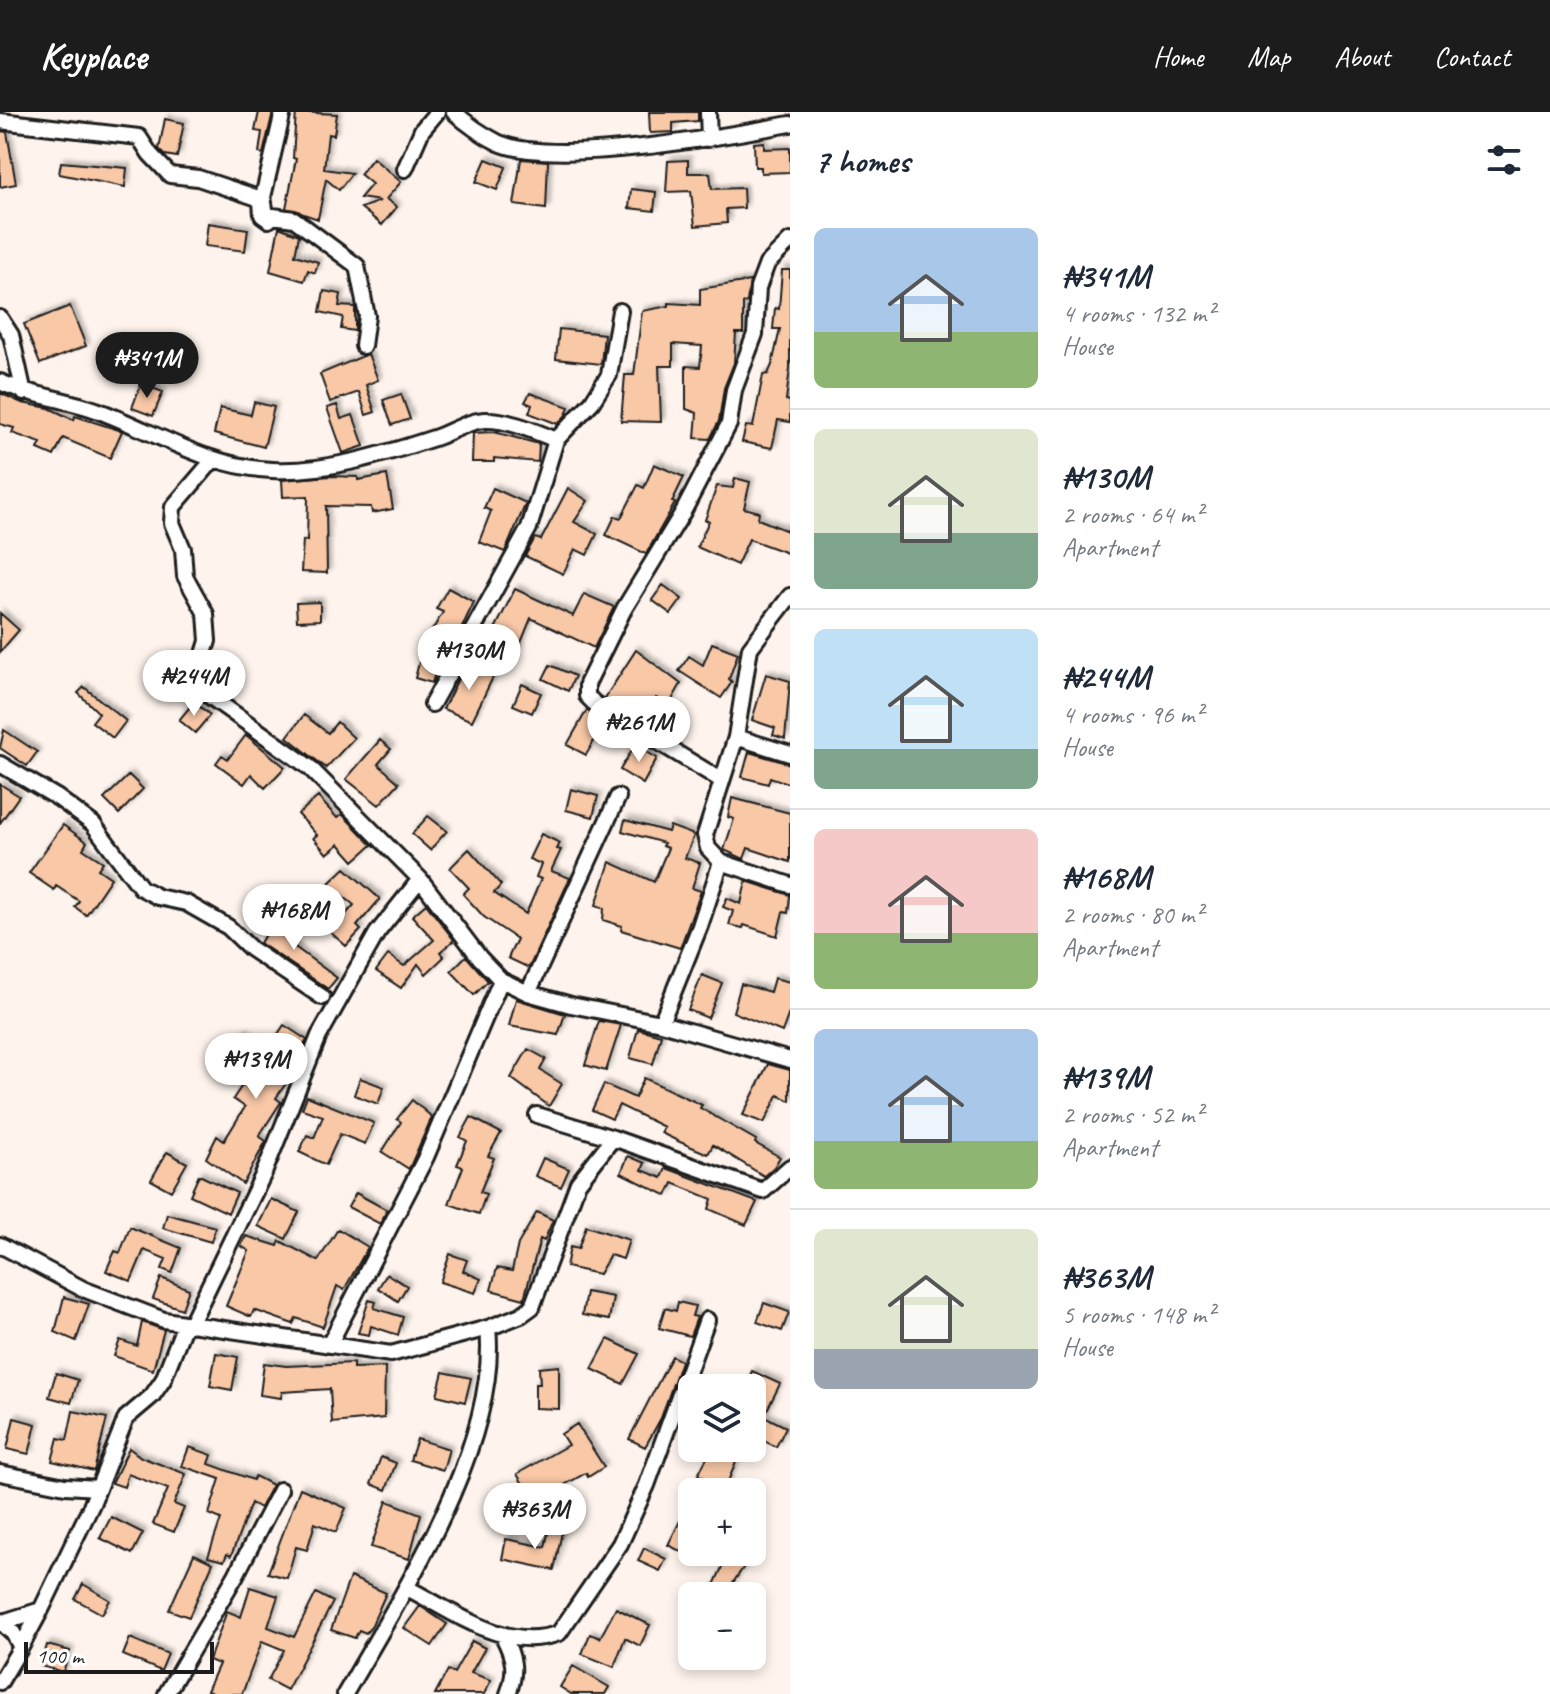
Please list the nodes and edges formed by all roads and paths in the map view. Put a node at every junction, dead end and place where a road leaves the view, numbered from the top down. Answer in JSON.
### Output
{"nodes":[{"id":1,"x":283,"y":112,"type":"edge"},
{"id":2,"x":437,"y":112,"type":"edge"},
{"id":3,"x":454,"y":112,"type":"edge"},
{"id":4,"x":708,"y":112,"type":"edge"},
{"id":5,"x":0,"y":121,"type":"edge"},
{"id":6,"x":790,"y":124,"type":"edge"},
{"id":7,"x":709,"y":139,"type":"junction"},
{"id":8,"x":405,"y":169,"type":"dead end"},
{"id":9,"x":267,"y":179,"type":"junction"},
{"id":10,"x":255,"y":197,"type":"junction"},
{"id":11,"x":269,"y":220,"type":"dead end"},
{"id":12,"x":790,"y":241,"type":"edge"},
{"id":13,"x":620,"y":311,"type":"dead end"},
{"id":14,"x":0,"y":318,"type":"edge"},
{"id":15,"x":363,"y":346,"type":"dead end"},
{"id":16,"x":0,"y":382,"type":"edge"},
{"id":17,"x":24,"y":393,"type":"junction"},
{"id":18,"x":556,"y":440,"type":"junction"},
{"id":19,"x":214,"y":459,"type":"junction"},
{"id":20,"x":790,"y":596,"type":"edge"},
{"id":21,"x":785,"y":614,"type":"edge"},
{"id":22,"x":432,"y":704,"type":"dead end"},
{"id":23,"x":736,"y":737,"type":"junction"},
{"id":24,"x":790,"y":754,"type":"edge"},
{"id":25,"x":0,"y":764,"type":"edge"},
{"id":26,"x":721,"y":780,"type":"junction"},
{"id":27,"x":618,"y":797,"type":"dead end"},
{"id":28,"x":721,"y":862,"type":"junction"},
{"id":29,"x":420,"y":879,"type":"junction"},
{"id":30,"x":790,"y":885,"type":"edge"},
{"id":31,"x":501,"y":980,"type":"junction"},
{"id":32,"x":528,"y":993,"type":"junction"},
{"id":33,"x":322,"y":997,"type":"dead end"},
{"id":34,"x":661,"y":1023,"type":"junction"},
{"id":35,"x":790,"y":1060,"type":"edge"},
{"id":36,"x":537,"y":1115,"type":"dead end"},
{"id":37,"x":613,"y":1138,"type":"junction"},
{"id":38,"x":790,"y":1167,"type":"edge"},
{"id":39,"x":0,"y":1245,"type":"edge"},
{"id":40,"x":707,"y":1320,"type":"dead end"},
{"id":41,"x":187,"y":1325,"type":"junction"},
{"id":42,"x":488,"y":1328,"type":"junction"},
{"id":43,"x":329,"y":1345,"type":"junction"},
{"id":44,"x":0,"y":1473,"type":"edge"},
{"id":45,"x":98,"y":1488,"type":"junction"},
{"id":46,"x":280,"y":1490,"type":"dead end"},
{"id":47,"x":407,"y":1588,"type":"junction"},
{"id":48,"x":41,"y":1610,"type":"junction"},
{"id":49,"x":1,"y":1622,"type":"edge"},
{"id":50,"x":503,"y":1636,"type":"junction"},
{"id":51,"x":21,"y":1647,"type":"junction"},
{"id":52,"x":0,"y":1682,"type":"edge"},
{"id":53,"x":166,"y":1694,"type":"edge"},
{"id":54,"x":345,"y":1694,"type":"edge"},
{"id":55,"x":508,"y":1694,"type":"edge"}],
"edges":[{"from":1,"to":9,"type":"street"},
{"from":2,"to":8,"type":"street"},
{"from":3,"to":7,"type":"street"},
{"from":4,"to":7,"type":"street"},
{"from":5,"to":10,"type":"street"},
{"from":6,"to":7,"type":"street"},
{"from":9,"to":10,"type":"street"},
{"from":9,"to":15,"type":"street"},
{"from":10,"to":11,"type":"street"},
{"from":12,"to":26,"type":"street"},
{"from":13,"to":18,"type":"street"},
{"from":14,"to":17,"type":"street"},
{"from":16,"to":17,"type":"street"},
{"from":17,"to":19,"type":"street"},
{"from":18,"to":19,"type":"street"},
{"from":18,"to":22,"type":"street"},
{"from":19,"to":29,"type":"street"},
{"from":20,"to":21,"type":"street"},
{"from":21,"to":23,"type":"street"},
{"from":23,"to":24,"type":"street"},
{"from":23,"to":26,"type":"street"},
{"from":25,"to":33,"type":"street"},
{"from":26,"to":28,"type":"street"},
{"from":27,"to":32,"type":"street"},
{"from":28,"to":30,"type":"street"},
{"from":28,"to":34,"type":"street"},
{"from":29,"to":31,"type":"street"},
{"from":29,"to":41,"type":"street"},
{"from":31,"to":32,"type":"street"},
{"from":31,"to":43,"type":"street"},
{"from":32,"to":34,"type":"street"},
{"from":34,"to":35,"type":"street"},
{"from":36,"to":37,"type":"street"},
{"from":37,"to":38,"type":"street"},
{"from":37,"to":42,"type":"street"},
{"from":39,"to":41,"type":"street"},
{"from":40,"to":50,"type":"street"},
{"from":41,"to":43,"type":"street"},
{"from":41,"to":45,"type":"street"},
{"from":42,"to":43,"type":"street"},
{"from":42,"to":47,"type":"street"},
{"from":44,"to":45,"type":"street"},
{"from":45,"to":48,"type":"street"},
{"from":46,"to":53,"type":"street"},
{"from":47,"to":50,"type":"street"},
{"from":47,"to":54,"type":"street"},
{"from":48,"to":49,"type":"street"},
{"from":48,"to":51,"type":"street"},
{"from":49,"to":51,"type":"street"},
{"from":50,"to":55,"type":"street"},
{"from":51,"to":52,"type":"street"}]}
